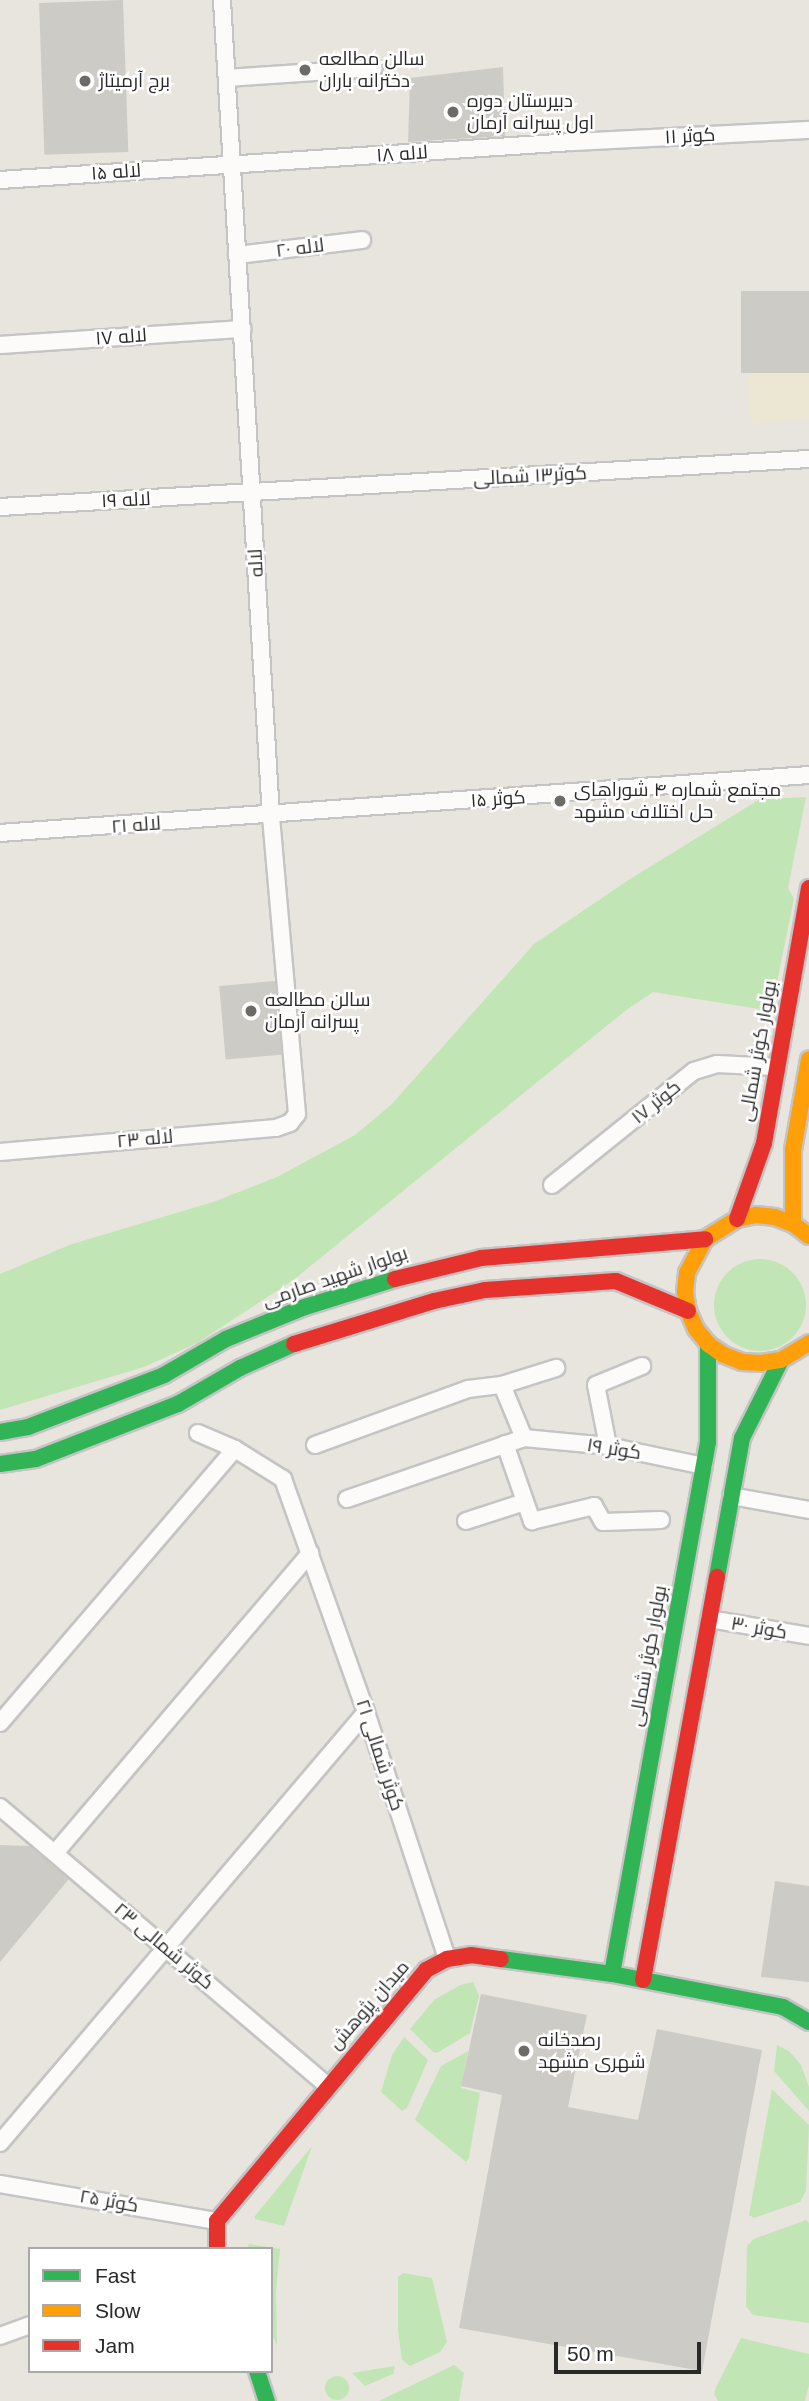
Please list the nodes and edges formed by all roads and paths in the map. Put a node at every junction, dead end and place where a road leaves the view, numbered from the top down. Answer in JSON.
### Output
{"nodes":[{"id":1,"x":222,"y":0,"type":"edge"},
{"id":2,"x":374,"y":68,"type":"dead end"},
{"id":3,"x":227,"y":78,"type":"junction"},
{"id":4,"x":809,"y":130,"type":"edge"},
{"id":5,"x":572,"y":142,"type":"joint"},
{"id":6,"x":232,"y":165,"type":"junction"},
{"id":7,"x":0,"y":180,"type":"edge"},
{"id":8,"x":362,"y":240,"type":"dead end"},
{"id":9,"x":237,"y":256,"type":"junction"},
{"id":10,"x":242,"y":330,"type":"junction"},
{"id":11,"x":0,"y":345,"type":"edge"},
{"id":12,"x":809,"y":459,"type":"edge"},
{"id":13,"x":251,"y":492,"type":"junction"},
{"id":14,"x":0,"y":507,"type":"edge"},
{"id":15,"x":809,"y":775,"type":"edge"},
{"id":16,"x":271,"y":816,"type":"junction"},
{"id":17,"x":0,"y":833,"type":"edge"},
{"id":18,"x":809,"y":888,"type":"edge"},
{"id":19,"x":809,"y":1059,"type":"edge"},
{"id":20,"x":777,"y":1067,"type":"junction"},
{"id":21,"x":290,"y":1123,"type":"joint"},
{"id":22,"x":0,"y":1152,"type":"edge"},
{"id":23,"x":552,"y":1185,"type":"dead end"},
{"id":24,"x":737,"y":1219,"type":"junction"},
{"id":25,"x":793,"y":1224,"type":"junction"},
{"id":26,"x":809,"y":1236,"type":"edge"},
{"id":27,"x":705,"y":1239,"type":"junction"},
{"id":28,"x":688,"y":1311,"type":"junction"},
{"id":29,"x":809,"y":1343,"type":"edge"},
{"id":30,"x":708,"y":1344,"type":"junction"},
{"id":31,"x":780,"y":1360,"type":"junction"},
{"id":32,"x":642,"y":1366,"type":"dead end"},
{"id":33,"x":556,"y":1368,"type":"dead end"},
{"id":34,"x":502,"y":1385,"type":"junction"},
{"id":35,"x":0,"y":1432,"type":"edge"},
{"id":36,"x":198,"y":1433,"type":"dead end"},
{"id":37,"x":523,"y":1437,"type":"junction"},
{"id":38,"x":505,"y":1444,"type":"junction"},
{"id":39,"x":315,"y":1445,"type":"dead end"},
{"id":40,"x":608,"y":1446,"type":"junction"},
{"id":41,"x":235,"y":1449,"type":"junction"},
{"id":42,"x":0,"y":1464,"type":"edge"},
{"id":43,"x":704,"y":1466,"type":"junction"},
{"id":44,"x":731,"y":1496,"type":"junction"},
{"id":45,"x":347,"y":1499,"type":"dead end"},
{"id":46,"x":525,"y":1502,"type":"junction"},
{"id":47,"x":809,"y":1510,"type":"edge"},
{"id":48,"x":661,"y":1520,"type":"dead end"},
{"id":49,"x":466,"y":1521,"type":"dead end"},
{"id":50,"x":310,"y":1553,"type":"junction"},
{"id":51,"x":709,"y":1619,"type":"junction"},
{"id":52,"x":809,"y":1636,"type":"edge"},
{"id":53,"x":366,"y":1712,"type":"junction"},
{"id":54,"x":0,"y":1723,"type":"edge"},
{"id":55,"x":2,"y":1814,"type":"edge"},
{"id":56,"x":55,"y":1853,"type":"junction"},
{"id":57,"x":166,"y":1948,"type":"junction"},
{"id":58,"x":447,"y":1959,"type":"junction"},
{"id":59,"x":612,"y":1974,"type":"junction"},
{"id":60,"x":643,"y":1980,"type":"junction"},
{"id":61,"x":809,"y":2021,"type":"edge"},
{"id":62,"x":327,"y":2085,"type":"junction"},
{"id":63,"x":0,"y":2143,"type":"edge"},
{"id":64,"x":0,"y":2183,"type":"edge"},
{"id":65,"x":26,"y":2188,"type":"junction"},
{"id":66,"x":0,"y":2197,"type":"edge"},
{"id":67,"x":217,"y":2221,"type":"junction"},
{"id":68,"x":217,"y":2247,"type":"edge"},
{"id":69,"x":28,"y":2326,"type":"edge"},
{"id":70,"x":0,"y":2336,"type":"edge"},
{"id":71,"x":258,"y":2373,"type":"edge"},
{"id":72,"x":267,"y":2401,"type":"edge"}],
"edges":[{"from":1,"to":3,"type":"street","name":"لاله"},
{"from":2,"to":3,"type":"street"},
{"from":3,"to":6,"type":"street","name":"لاله"},
{"from":4,"to":5,"type":"street","name":"کوثر ۱۱"},
{"from":5,"to":6,"type":"street","name":"لاله ۱۸"},
{"from":6,"to":7,"type":"street","name":"لاله ۱۵"},
{"from":6,"to":9,"type":"street","name":"لاله"},
{"from":8,"to":9,"type":"street","name":"لاله ۲۰"},
{"from":9,"to":10,"type":"street","name":"لاله"},
{"from":10,"to":11,"type":"street","name":"لاله ۱۷"},
{"from":10,"to":13,"type":"street","name":"لاله"},
{"from":12,"to":13,"type":"street","name":"کوثر۱۳ شمالی"},
{"from":13,"to":14,"type":"street","name":"لاله ۱۹"},
{"from":13,"to":16,"type":"street","name":"لاله"},
{"from":15,"to":16,"type":"street","name":"کوثر ۱۵"},
{"from":16,"to":17,"type":"street","name":"لاله ۲۱"},
{"from":16,"to":21,"type":"street","name":"لاله"},
{"from":18,"to":20,"type":"street","name":"بولوار کوثر شمالی"},
{"from":19,"to":25,"type":"street"},
{"from":20,"to":23,"type":"street","name":"کوثر ۱۷"},
{"from":20,"to":24,"type":"street","name":"بولوار کوثر شمالی"},
{"from":21,"to":22,"type":"street","name":"لاله ۲۳"},
{"from":24,"to":25,"type":"street"},
{"from":24,"to":27,"type":"street"},
{"from":25,"to":26,"type":"street"},
{"from":27,"to":28,"type":"street"},
{"from":27,"to":35,"type":"street","name":"بولوار شهید صارمی"},
{"from":28,"to":30,"type":"street"},
{"from":28,"to":42,"type":"street"},
{"from":29,"to":31,"type":"street"},
{"from":30,"to":31,"type":"street"},
{"from":30,"to":43,"type":"street","name":"بولوار کوثر شمالی"},
{"from":31,"to":44,"type":"street"},
{"from":32,"to":40,"type":"street"},
{"from":33,"to":34,"type":"street"},
{"from":34,"to":37,"type":"street"},
{"from":34,"to":39,"type":"street"},
{"from":36,"to":41,"type":"street","name":"کوثر شمالی ۲۱"},
{"from":37,"to":38,"type":"street"},
{"from":37,"to":40,"type":"street","name":"کوثر ۱۹"},
{"from":38,"to":45,"type":"street"},
{"from":38,"to":46,"type":"street"},
{"from":40,"to":43,"type":"street","name":"کوثر ۱۹"},
{"from":41,"to":50,"type":"street","name":"کوثر شمالی ۲۱"},
{"from":41,"to":54,"type":"street"},
{"from":43,"to":59,"type":"street","name":"بولوار کوثر شمالی"},
{"from":44,"to":47,"type":"street"},
{"from":44,"to":51,"type":"street"},
{"from":46,"to":48,"type":"street"},
{"from":46,"to":49,"type":"street"},
{"from":50,"to":53,"type":"street","name":"کوثر شمالی ۲۱"},
{"from":50,"to":56,"type":"street"},
{"from":51,"to":52,"type":"street","name":"کوثر ۳۰"},
{"from":51,"to":60,"type":"street"},
{"from":53,"to":57,"type":"street"},
{"from":53,"to":58,"type":"street","name":"کوثر شمالی ۲۱"},
{"from":55,"to":56,"type":"street","name":"کوثر شمالی ۲۳"},
{"from":56,"to":57,"type":"street","name":"کوثر شمالی ۲۳"},
{"from":57,"to":62,"type":"street","name":"کوثر شمالی ۲۳"},
{"from":57,"to":63,"type":"street"},
{"from":58,"to":59,"type":"street"},
{"from":58,"to":62,"type":"street","name":"میدان پژوهش"},
{"from":59,"to":60,"type":"street"},
{"from":60,"to":61,"type":"street"},
{"from":62,"to":67,"type":"street","name":"میدان پژوهش"},
{"from":64,"to":65,"type":"street","name":"کوثر ۲۵"},
{"from":65,"to":66,"type":"street"},
{"from":65,"to":67,"type":"street","name":"کوثر ۲۵"},
{"from":67,"to":68,"type":"street"},
{"from":69,"to":70,"type":"street"},
{"from":71,"to":72,"type":"street"}]}
